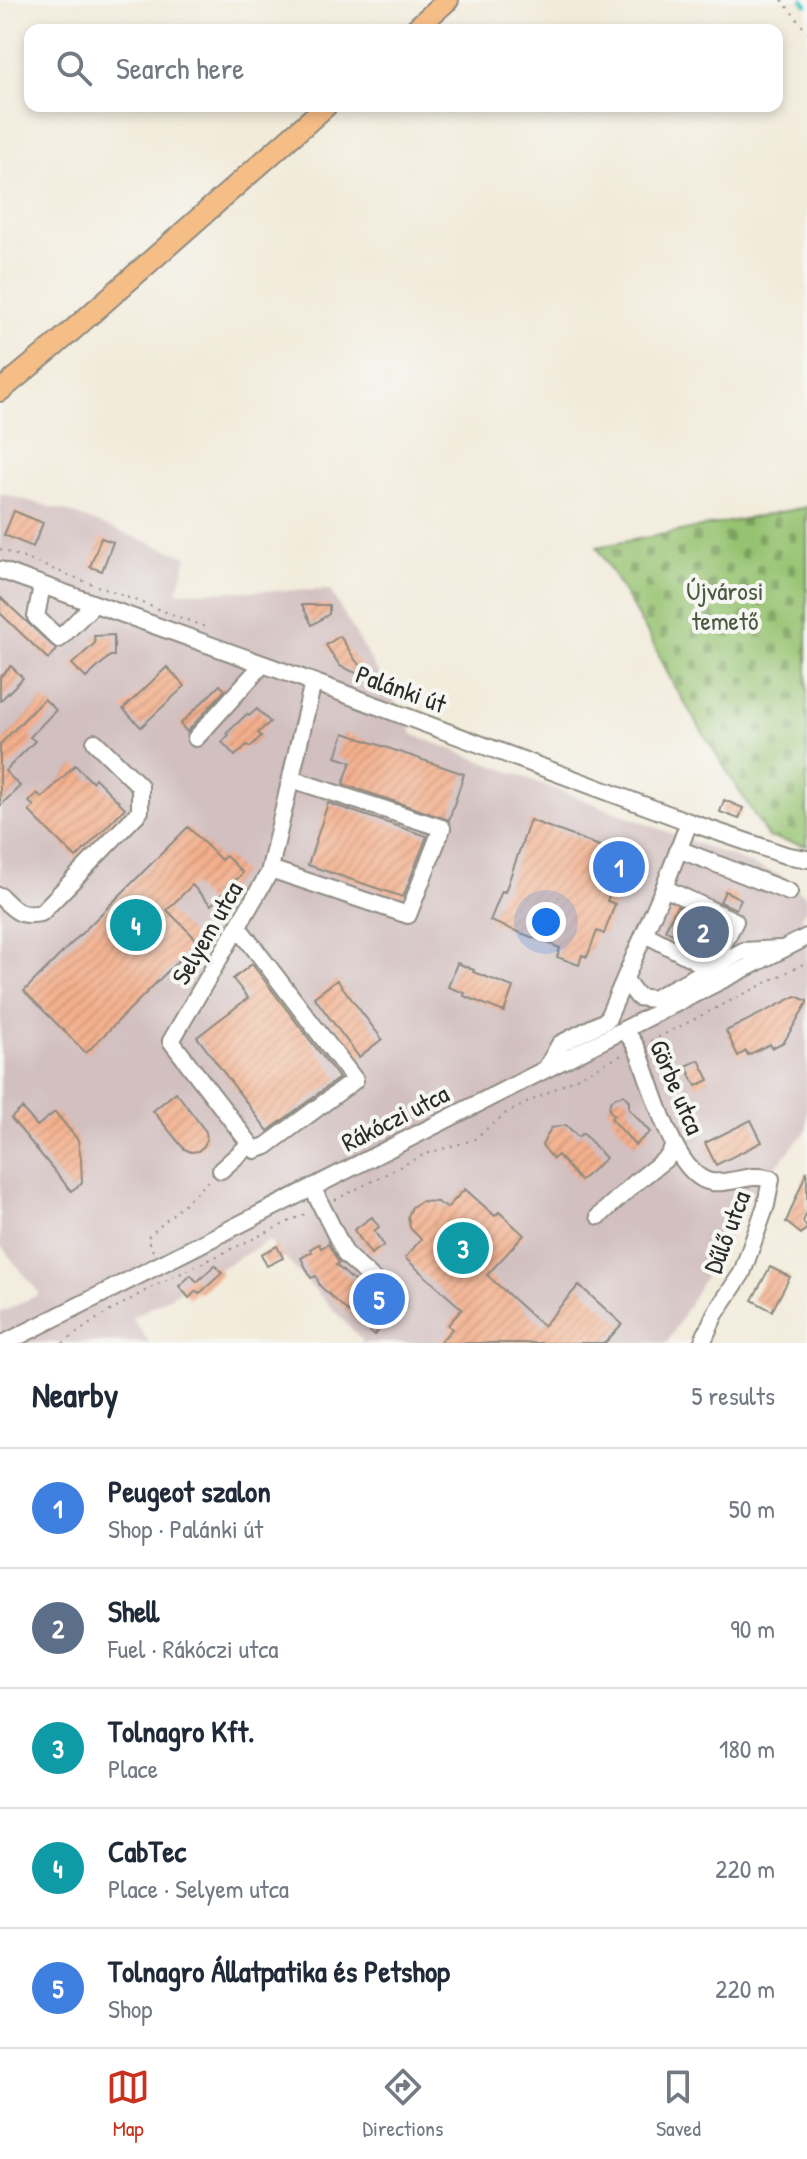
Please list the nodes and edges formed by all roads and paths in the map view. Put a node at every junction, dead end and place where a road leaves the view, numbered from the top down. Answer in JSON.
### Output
{"nodes":[{"id":1,"x":448,"y":0,"type":"edge"},
{"id":2,"x":782,"y":0,"type":"edge"},
{"id":3,"x":421,"y":24,"type":"edge"},
{"id":4,"x":807,"y":32,"type":"edge"},
{"id":5,"x":319,"y":112,"type":"edge"},
{"id":6,"x":0,"y":391,"type":"edge"},
{"id":7,"x":0,"y":570,"type":"edge"},
{"id":8,"x":42,"y":585,"type":"junction"},
{"id":9,"x":94,"y":604,"type":"junction"},
{"id":10,"x":263,"y":664,"type":"junction"},
{"id":11,"x":313,"y":682,"type":"junction"},
{"id":12,"x":196,"y":738,"type":"dead end"},
{"id":13,"x":95,"y":742,"type":"dead end"},
{"id":14,"x":291,"y":779,"type":"junction"},
{"id":15,"x":689,"y":822,"type":"junction"},
{"id":16,"x":678,"y":849,"type":"junction"},
{"id":17,"x":785,"y":855,"type":"junction"},
{"id":18,"x":807,"y":859,"type":"edge"},
{"id":19,"x":270,"y":869,"type":"junction"},
{"id":20,"x":807,"y":869,"type":"edge"},
{"id":21,"x":664,"y":888,"type":"junction"},
{"id":22,"x":789,"y":892,"type":"dead end"},
{"id":23,"x":0,"y":896,"type":"edge"},
{"id":24,"x":238,"y":927,"type":"junction"},
{"id":25,"x":645,"y":934,"type":"junction"},
{"id":26,"x":807,"y":937,"type":"edge"},
{"id":27,"x":786,"y":948,"type":"junction"},
{"id":28,"x":625,"y":980,"type":"junction"},
{"id":29,"x":625,"y":1031,"type":"junction"},
{"id":30,"x":545,"y":1070,"type":"junction"},
{"id":31,"x":473,"y":1140,"type":"dead end"},
{"id":32,"x":250,"y":1144,"type":"junction"},
{"id":33,"x":674,"y":1146,"type":"junction"},
{"id":34,"x":221,"y":1170,"type":"joint"},
{"id":35,"x":771,"y":1179,"type":"joint"},
{"id":36,"x":312,"y":1187,"type":"junction"},
{"id":37,"x":322,"y":1206,"type":"junction"},
{"id":38,"x":599,"y":1216,"type":"dead end"},
{"id":39,"x":159,"y":1264,"type":"junction"},
{"id":40,"x":398,"y":1302,"type":"dead end"},
{"id":41,"x":5,"y":1343,"type":"edge"},
{"id":42,"x":63,"y":1343,"type":"edge"},
{"id":43,"x":702,"y":1343,"type":"edge"}],
"edges":[{"from":1,"to":3,"type":"main road"},
{"from":2,"to":4,"type":"path"},
{"from":5,"to":6,"type":"main road"},
{"from":7,"to":8,"type":"street","name":"Palánki út"},
{"from":8,"to":9,"type":"street","name":"Palánki út"},
{"from":8,"to":9,"type":"street"},
{"from":9,"to":10,"type":"street","name":"Palánki út"},
{"from":10,"to":11,"type":"street","name":"Palánki út"},
{"from":10,"to":12,"type":"street"},
{"from":11,"to":14,"type":"street","name":"Selyem utca"},
{"from":11,"to":15,"type":"street","name":"Palánki út"},
{"from":13,"to":23,"type":"street"},
{"from":14,"to":19,"type":"street","name":"Selyem utca"},
{"from":14,"to":19,"type":"street"},
{"from":15,"to":16,"type":"street"},
{"from":15,"to":17,"type":"street","name":"Palánki út"},
{"from":16,"to":21,"type":"street"},
{"from":16,"to":22,"type":"street"},
{"from":17,"to":18,"type":"street","name":"Palánki út"},
{"from":17,"to":20,"type":"street","name":"Palánki út"},
{"from":19,"to":24,"type":"street","name":"Selyem utca"},
{"from":21,"to":25,"type":"street"},
{"from":21,"to":25,"type":"street"},
{"from":24,"to":32,"type":"street","name":"Selyem utca"},
{"from":24,"to":32,"type":"street"},
{"from":25,"to":28,"type":"street"},
{"from":26,"to":27,"type":"street","name":"Rákóczi utca"},
{"from":27,"to":28,"type":"street"},
{"from":27,"to":29,"type":"street","name":"Rákóczi utca"},
{"from":28,"to":30,"type":"street"},
{"from":29,"to":30,"type":"street","name":"Rákóczi utca"},
{"from":29,"to":33,"type":"street","name":"Görbe utca"},
{"from":30,"to":36,"type":"street","name":"Rákóczi utca"},
{"from":31,"to":37,"type":"path"},
{"from":32,"to":34,"type":"street"},
{"from":33,"to":35,"type":"street","name":"Görbe utca"},
{"from":33,"to":38,"type":"street"},
{"from":34,"to":39,"type":"path"},
{"from":35,"to":43,"type":"street","name":"Dűlő utca"},
{"from":36,"to":37,"type":"street"},
{"from":36,"to":39,"type":"street","name":"Rákóczi utca"},
{"from":37,"to":40,"type":"street"},
{"from":37,"to":42,"type":"path"},
{"from":39,"to":41,"type":"street","name":"Rákóczi utca"}]}
